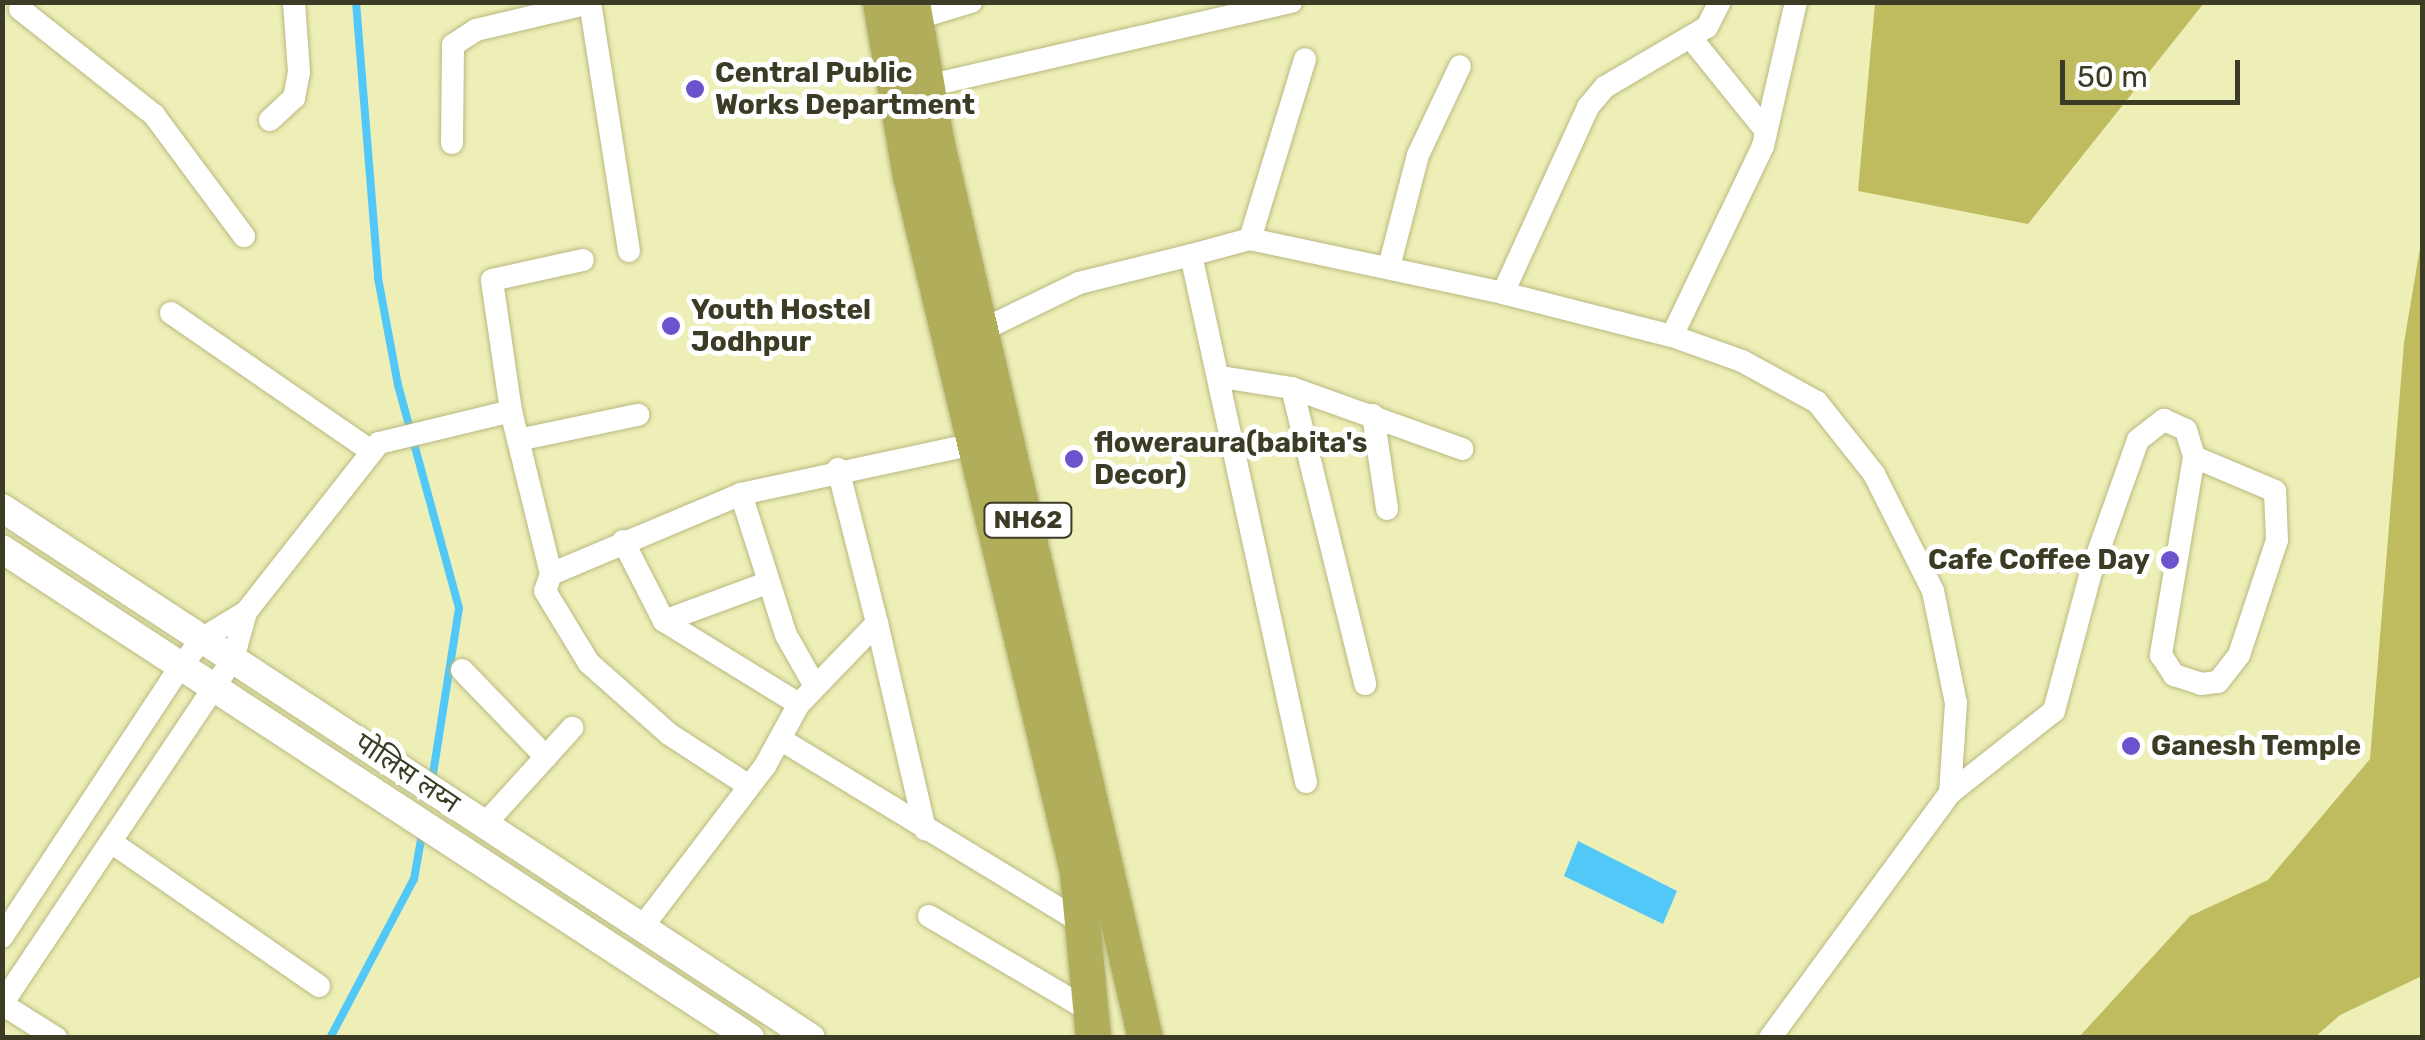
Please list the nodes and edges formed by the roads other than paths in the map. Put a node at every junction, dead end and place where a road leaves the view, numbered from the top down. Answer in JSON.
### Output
{"nodes":[{"id":1,"x":294,"y":2,"type":"edge"},
{"id":2,"x":880,"y":2,"type":"edge"},
{"id":3,"x":971,"y":2,"type":"edge"},
{"id":4,"x":1291,"y":2,"type":"edge"},
{"id":5,"x":1720,"y":2,"type":"edge"},
{"id":6,"x":1796,"y":2,"type":"edge"},
{"id":7,"x":590,"y":3,"type":"edge"},
{"id":8,"x":19,"y":5,"type":"edge"},
{"id":9,"x":914,"y":11,"type":"edge"},
{"id":10,"x":1690,"y":38,"type":"junction"},
{"id":11,"x":1305,"y":59,"type":"dead end"},
{"id":12,"x":1460,"y":66,"type":"dead end"},
{"id":13,"x":927,"y":86,"type":"junction"},
{"id":14,"x":270,"y":120,"type":"dead end"},
{"id":15,"x":1766,"y":131,"type":"junction"},
{"id":16,"x":452,"y":143,"type":"dead end"},
{"id":17,"x":244,"y":236,"type":"dead end"},
{"id":18,"x":1250,"y":239,"type":"junction"},
{"id":19,"x":630,"y":252,"type":"dead end"},
{"id":20,"x":1191,"y":255,"type":"junction"},
{"id":21,"x":582,"y":260,"type":"dead end"},
{"id":22,"x":1389,"y":266,"type":"junction"},
{"id":23,"x":1503,"y":293,"type":"junction"},
{"id":24,"x":171,"y":313,"type":"dead end"},
{"id":25,"x":1672,"y":336,"type":"junction"},
{"id":26,"x":966,"y":337,"type":"junction"},
{"id":27,"x":1220,"y":377,"type":"junction"},
{"id":28,"x":1292,"y":388,"type":"junction"},
{"id":29,"x":511,"y":411,"type":"junction"},
{"id":30,"x":638,"y":415,"type":"dead end"},
{"id":31,"x":1373,"y":415,"type":"junction"},
{"id":32,"x":518,"y":440,"type":"junction"},
{"id":33,"x":974,"y":444,"type":"junction"},
{"id":34,"x":374,"y":446,"type":"junction"},
{"id":35,"x":1462,"y":449,"type":"dead end"},
{"id":36,"x":2194,"y":458,"type":"junction"},
{"id":37,"x":838,"y":469,"type":"junction"},
{"id":38,"x":741,"y":494,"type":"junction"},
{"id":39,"x":2,"y":508,"type":"edge"},
{"id":40,"x":1387,"y":509,"type":"dead end"},
{"id":41,"x":624,"y":541,"type":"junction"},
{"id":42,"x":2,"y":549,"type":"edge"},
{"id":43,"x":552,"y":574,"type":"junction"},
{"id":44,"x":766,"y":583,"type":"junction"},
{"id":45,"x":246,"y":612,"type":"junction"},
{"id":46,"x":664,"y":622,"type":"junction"},
{"id":47,"x":877,"y":622,"type":"junction"},
{"id":48,"x":203,"y":638,"type":"junction"},
{"id":49,"x":233,"y":658,"type":"junction"},
{"id":50,"x":181,"y":666,"type":"junction"},
{"id":51,"x":462,"y":670,"type":"dead end"},
{"id":52,"x":1364,"y":684,"type":"dead end"},
{"id":53,"x":214,"y":689,"type":"junction"},
{"id":54,"x":807,"y":694,"type":"junction"},
{"id":55,"x":572,"y":728,"type":"dead end"},
{"id":56,"x":780,"y":740,"type":"junction"},
{"id":57,"x":546,"y":757,"type":"junction"},
{"id":58,"x":1306,"y":782,"type":"dead end"},
{"id":59,"x":749,"y":786,"type":"junction"},
{"id":60,"x":1950,"y":792,"type":"junction"},
{"id":61,"x":478,"y":820,"type":"junction"},
{"id":62,"x":925,"y":829,"type":"junction"},
{"id":63,"x":111,"y":842,"type":"junction"},
{"id":64,"x":929,"y":916,"type":"dead end"},
{"id":65,"x":1086,"y":925,"type":"junction"},
{"id":66,"x":643,"y":926,"type":"junction"},
{"id":67,"x":2,"y":936,"type":"edge"},
{"id":68,"x":320,"y":986,"type":"dead end"},
{"id":69,"x":3,"y":1004,"type":"edge"},
{"id":70,"x":1092,"y":1025,"type":"edge"},
{"id":71,"x":56,"y":1038,"type":"edge"},
{"id":72,"x":750,"y":1038,"type":"edge"},
{"id":73,"x":812,"y":1038,"type":"edge"},
{"id":74,"x":1144,"y":1038,"type":"edge"},
{"id":75,"x":1770,"y":1038,"type":"edge"}],
"edges":[{"from":1,"to":14,"type":"street"},
{"from":2,"to":26,"type":"highway","number":"NH62"},
{"from":3,"to":9,"type":"street"},
{"from":4,"to":13,"type":"street"},
{"from":5,"to":10,"type":"street"},
{"from":6,"to":15,"type":"street"},
{"from":7,"to":16,"type":"street"},
{"from":7,"to":19,"type":"street"},
{"from":8,"to":17,"type":"street"},
{"from":9,"to":13,"type":"highway","number":"NH62"},
{"from":10,"to":15,"type":"street"},
{"from":10,"to":23,"type":"street"},
{"from":11,"to":18,"type":"street"},
{"from":12,"to":22,"type":"street"},
{"from":13,"to":26,"type":"highway","number":"NH62"},
{"from":15,"to":25,"type":"street"},
{"from":18,"to":20,"type":"street"},
{"from":18,"to":22,"type":"street"},
{"from":20,"to":26,"type":"street"},
{"from":20,"to":27,"type":"street"},
{"from":21,"to":29,"type":"street"},
{"from":22,"to":23,"type":"street"},
{"from":23,"to":25,"type":"street"},
{"from":24,"to":34,"type":"street"},
{"from":25,"to":60,"type":"street"},
{"from":26,"to":33,"type":"highway","number":"NH62"},
{"from":26,"to":74,"type":"highway","number":"NH62"},
{"from":27,"to":28,"type":"street"},
{"from":27,"to":58,"type":"street"},
{"from":28,"to":31,"type":"street"},
{"from":28,"to":52,"type":"street"},
{"from":29,"to":32,"type":"street"},
{"from":29,"to":34,"type":"street"},
{"from":30,"to":32,"type":"street"},
{"from":31,"to":35,"type":"street"},
{"from":31,"to":40,"type":"street"},
{"from":32,"to":43,"type":"street"},
{"from":33,"to":37,"type":"street"},
{"from":33,"to":65,"type":"highway","number":"NH62"},
{"from":34,"to":45,"type":"street"},
{"from":36,"to":36,"type":"street"},
{"from":36,"to":60,"type":"street"},
{"from":37,"to":38,"type":"street"},
{"from":37,"to":47,"type":"street"},
{"from":38,"to":41,"type":"street"},
{"from":38,"to":44,"type":"street"},
{"from":39,"to":48,"type":"street","name":"पोलिस लय्न"},
{"from":41,"to":43,"type":"street"},
{"from":41,"to":46,"type":"street"},
{"from":42,"to":50,"type":"street"},
{"from":43,"to":59,"type":"street"},
{"from":44,"to":46,"type":"street"},
{"from":44,"to":54,"type":"street"},
{"from":45,"to":48,"type":"street"},
{"from":45,"to":49,"type":"street"},
{"from":46,"to":54,"type":"street"},
{"from":47,"to":54,"type":"street"},
{"from":47,"to":62,"type":"street"},
{"from":48,"to":49,"type":"street","name":"पोलिस लय्न"},
{"from":48,"to":50,"type":"street"},
{"from":49,"to":53,"type":"street"},
{"from":49,"to":61,"type":"street","name":"पोलिस लय्न"},
{"from":50,"to":53,"type":"street"},
{"from":50,"to":67,"type":"street"},
{"from":51,"to":57,"type":"street"},
{"from":53,"to":63,"type":"street"},
{"from":53,"to":72,"type":"street"},
{"from":54,"to":56,"type":"street"},
{"from":55,"to":57,"type":"street"},
{"from":56,"to":59,"type":"street"},
{"from":56,"to":62,"type":"street"},
{"from":57,"to":61,"type":"street"},
{"from":59,"to":66,"type":"street"},
{"from":60,"to":75,"type":"street"},
{"from":61,"to":66,"type":"street","name":"पोलिस लय्न"},
{"from":62,"to":65,"type":"street"},
{"from":63,"to":68,"type":"street"},
{"from":63,"to":69,"type":"street"},
{"from":64,"to":70,"type":"street"},
{"from":65,"to":70,"type":"highway","number":"NH62"},
{"from":66,"to":73,"type":"street","name":"पोलिस लय्न"},
{"from":69,"to":71,"type":"street"}]}
